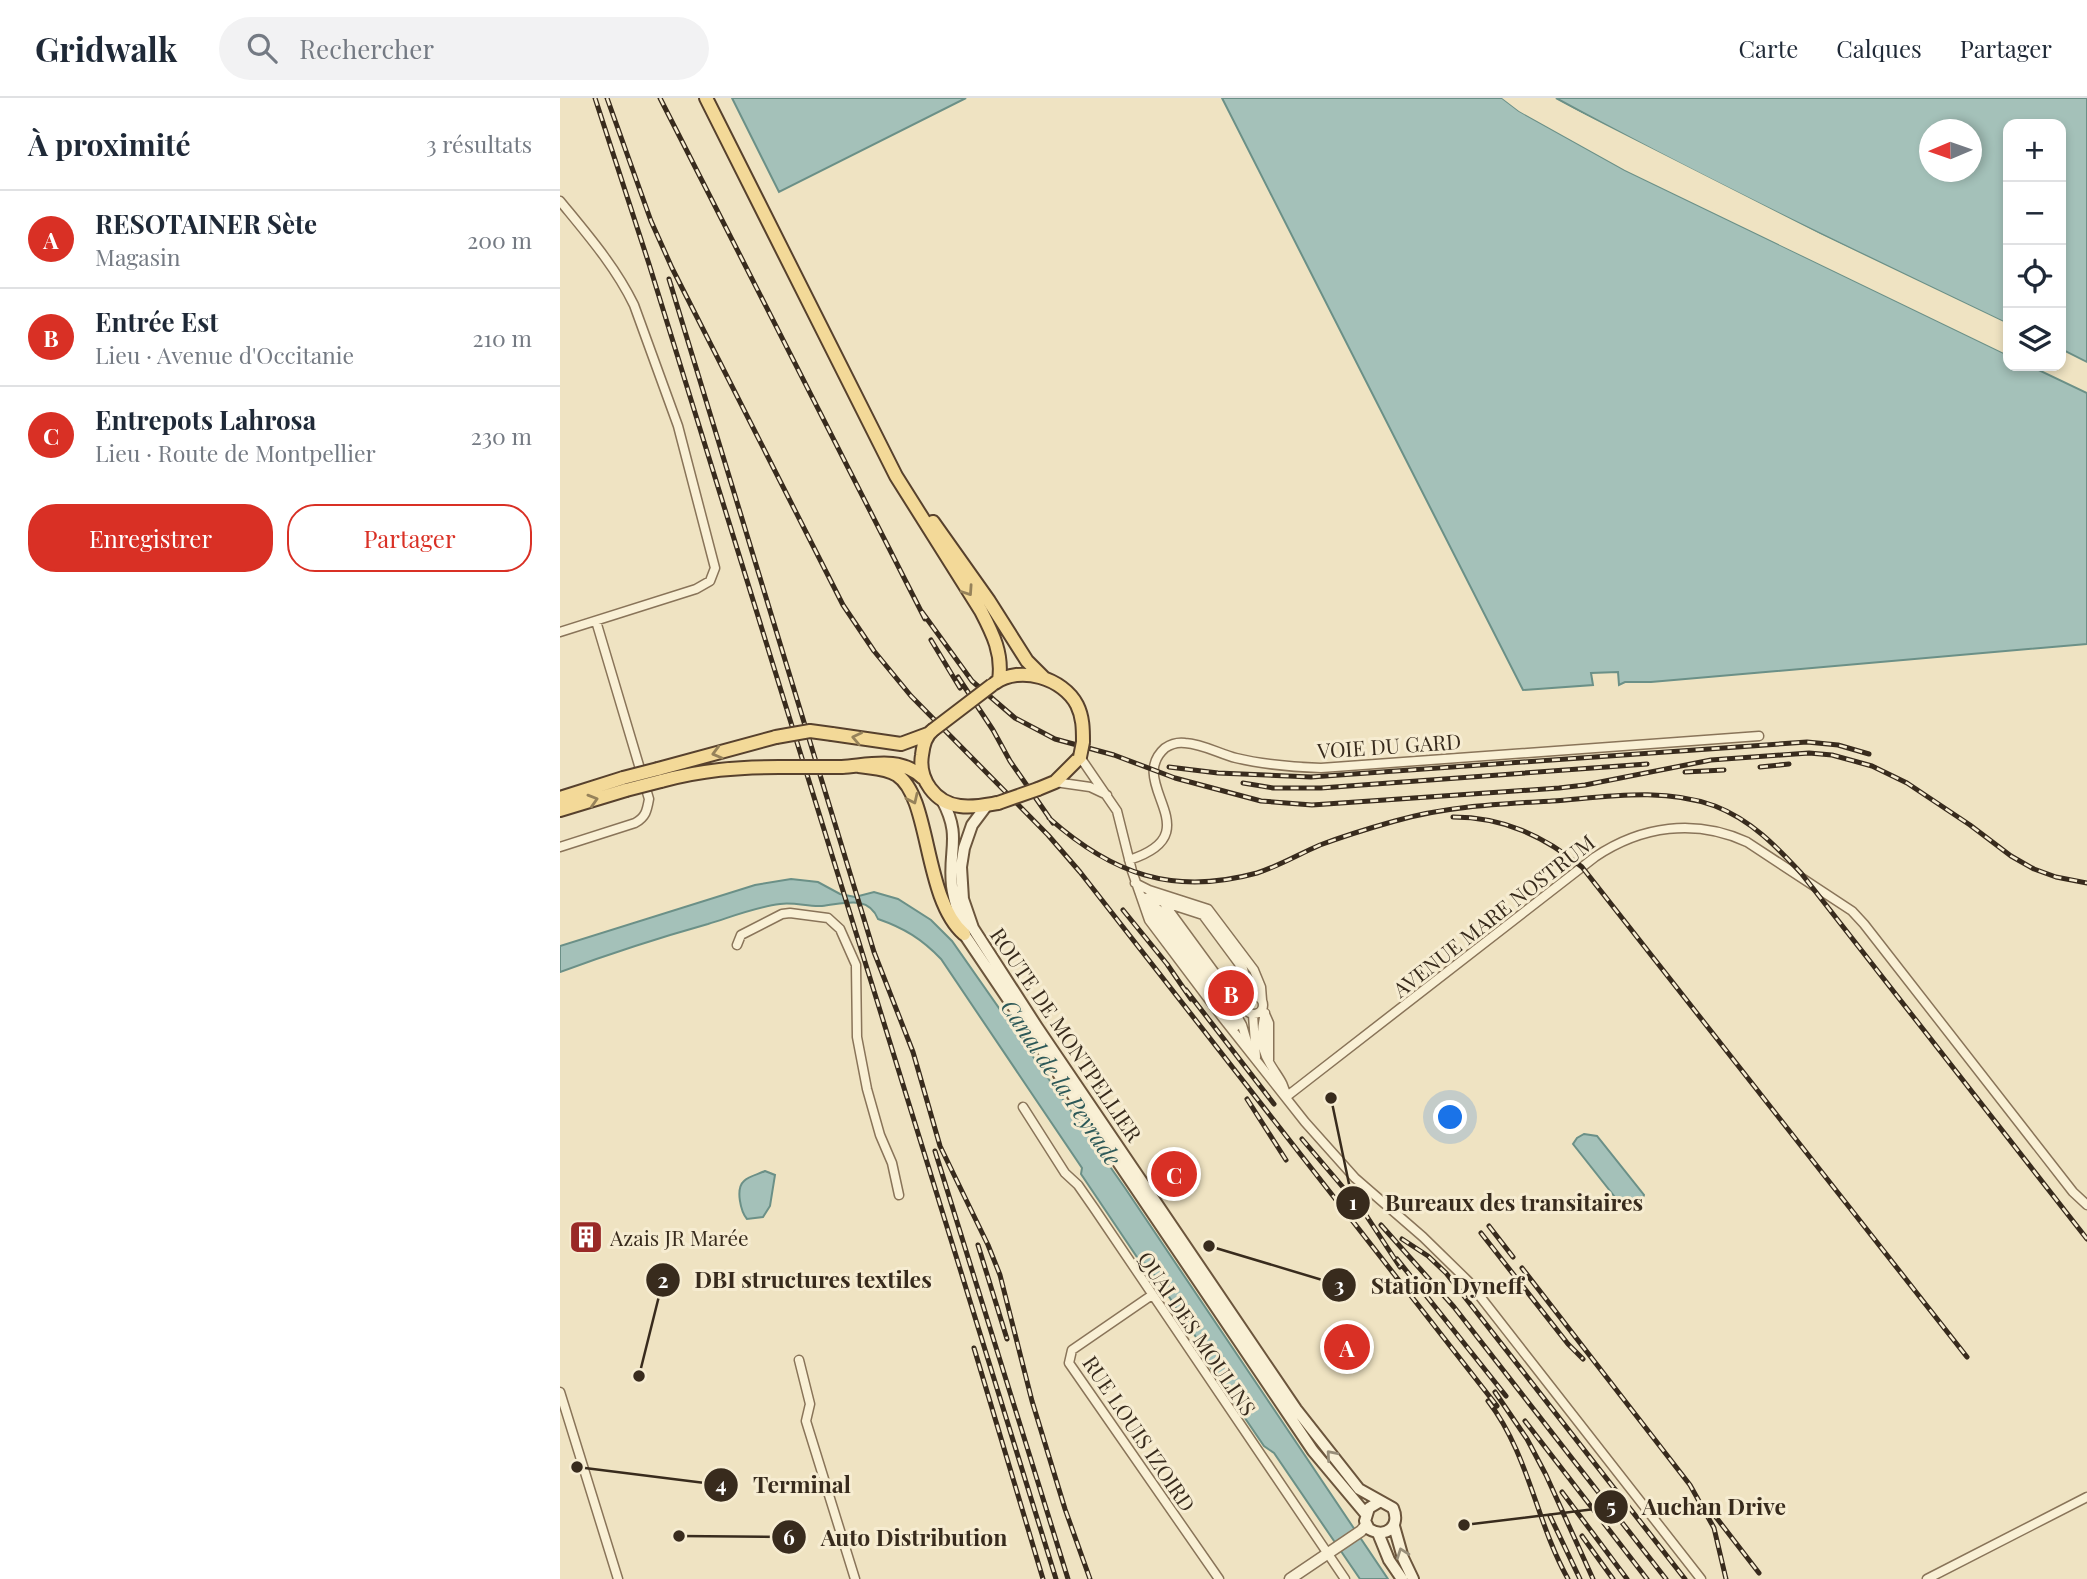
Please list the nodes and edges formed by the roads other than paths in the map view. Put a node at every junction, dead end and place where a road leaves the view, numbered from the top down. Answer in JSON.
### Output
{"nodes":[{"id":1,"x":706,"y":98,"type":"edge"},
{"id":2,"x":560,"y":201,"type":"edge"},
{"id":3,"x":883,"y":448,"type":"junction"},
{"id":4,"x":596,"y":621,"type":"junction"},
{"id":5,"x":560,"y":632,"type":"edge"},
{"id":6,"x":1044,"y":678,"type":"junction"},
{"id":7,"x":995,"y":683,"type":"junction"},
{"id":8,"x":930,"y":732,"type":"junction"},
{"id":9,"x":1759,"y":736,"type":"dead end"},
{"id":10,"x":1080,"y":757,"type":"junction"},
{"id":11,"x":859,"y":766,"type":"junction"},
{"id":12,"x":659,"y":775,"type":"junction"},
{"id":13,"x":923,"y":778,"type":"junction"},
{"id":14,"x":1055,"y":782,"type":"junction"},
{"id":15,"x":625,"y":784,"type":"junction"},
{"id":16,"x":1107,"y":795,"type":"junction"},
{"id":17,"x":560,"y":798,"type":"edge"},
{"id":18,"x":942,"y":800,"type":"junction"},
{"id":19,"x":993,"y":804,"type":"junction"},
{"id":20,"x":560,"y":810,"type":"edge"},
{"id":21,"x":560,"y":847,"type":"edge"},
{"id":22,"x":1129,"y":860,"type":"junction"},
{"id":23,"x":1135,"y":883,"type":"junction"},
{"id":24,"x":1141,"y":896,"type":"junction"},
{"id":25,"x":1163,"y":902,"type":"junction"},
{"id":26,"x":964,"y":934,"type":"junction"},
{"id":27,"x":737,"y":945,"type":"dead end"},
{"id":28,"x":1246,"y":984,"type":"junction"},
{"id":29,"x":1251,"y":996,"type":"junction"},
{"id":30,"x":1263,"y":1007,"type":"junction"},
{"id":31,"x":1253,"y":1014,"type":"junction"},
{"id":32,"x":1249,"y":1049,"type":"junction"},
{"id":33,"x":1257,"y":1062,"type":"junction"},
{"id":34,"x":1286,"y":1097,"type":"junction"},
{"id":35,"x":1023,"y":1107,"type":"dead end"},
{"id":36,"x":899,"y":1195,"type":"dead end"},
{"id":37,"x":2087,"y":1206,"type":"edge"},
{"id":38,"x":1152,"y":1295,"type":"junction"},
{"id":39,"x":799,"y":1360,"type":"dead end"},
{"id":40,"x":560,"y":1392,"type":"edge"},
{"id":41,"x":2087,"y":1497,"type":"edge"},
{"id":42,"x":1379,"y":1502,"type":"junction"},
{"id":43,"x":1368,"y":1526,"type":"junction"},
{"id":44,"x":1394,"y":1526,"type":"junction"},
{"id":45,"x":1332,"y":1551,"type":"junction"},
{"id":46,"x":618,"y":1579,"type":"edge"},
{"id":47,"x":855,"y":1579,"type":"edge"},
{"id":48,"x":1219,"y":1579,"type":"edge"},
{"id":49,"x":1290,"y":1579,"type":"edge"},
{"id":50,"x":1345,"y":1579,"type":"edge"},
{"id":51,"x":1402,"y":1579,"type":"edge"},
{"id":52,"x":1413,"y":1579,"type":"edge"},
{"id":53,"x":1701,"y":1579,"type":"edge"},
{"id":54,"x":1927,"y":1579,"type":"edge"}],
"edges":[{"from":1,"to":3,"type":"main road"},
{"from":2,"to":4,"type":"street"},
{"from":3,"to":6,"type":"main road"},
{"from":3,"to":7,"type":"main road","one_way":true},
{"from":4,"to":5,"type":"street"},
{"from":4,"to":21,"type":"street"},
{"from":6,"to":7,"type":"main road"},
{"from":6,"to":10,"type":"main road","bridge":true},
{"from":7,"to":8,"type":"main road","bridge":true},
{"from":8,"to":12,"type":"main road","one_way":true,"bridge":true},
{"from":8,"to":13,"type":"main road"},
{"from":9,"to":22,"type":"street","name":"VOIE DU GARD"},
{"from":10,"to":14,"type":"main road"},
{"from":10,"to":16,"type":"street"},
{"from":11,"to":12,"type":"main road","bridge":true},
{"from":11,"to":13,"type":"main road"},
{"from":11,"to":26,"type":"main road","one_way":true},
{"from":12,"to":15,"type":"main road","bridge":true},
{"from":13,"to":18,"type":"main road"},
{"from":14,"to":16,"type":"street"},
{"from":14,"to":19,"type":"main road","bridge":true},
{"from":15,"to":17,"type":"main road"},
{"from":20,"to":15,"type":"main road","one_way":true},
{"from":16,"to":22,"type":"street"},
{"from":18,"to":19,"type":"main road"},
{"from":18,"to":26,"type":"main road","name":"ROUTE DE MONTPELLIER"},
{"from":42,"to":19,"type":"main road","name":"ROUTE DE MONTPELLIER","one_way":true},
{"from":22,"to":23,"type":"street"},
{"from":23,"to":24,"type":"street"},
{"from":23,"to":30,"type":"street"},
{"from":24,"to":25,"type":"street"},
{"from":24,"to":32,"type":"street"},
{"from":24,"to":32,"type":"street"},
{"from":25,"to":28,"type":"street"},
{"from":25,"to":28,"type":"street"},
{"from":26,"to":43,"type":"main road","name":"ROUTE DE MONTPELLIER"},
{"from":27,"to":36,"type":"street"},
{"from":28,"to":29,"type":"street"},
{"from":29,"to":30,"type":"street"},
{"from":29,"to":31,"type":"street"},
{"from":30,"to":31,"type":"street"},
{"from":30,"to":34,"type":"street"},
{"from":31,"to":33,"type":"street"},
{"from":32,"to":33,"type":"street"},
{"from":33,"to":34,"type":"street"},
{"from":34,"to":37,"type":"street","name":"AVENUE MARE NOSTRUM"},
{"from":34,"to":53,"type":"street"},
{"from":35,"to":38,"type":"street","name":"QUAI DES MOULINS"},
{"from":38,"to":45,"type":"street","name":"QUAI DES MOULINS"},
{"from":38,"to":48,"type":"street","name":"RUE LOUIS IZOIRD"},
{"from":39,"to":47,"type":"street"},
{"from":40,"to":46,"type":"street"},
{"from":41,"to":54,"type":"street"},
{"from":42,"to":43,"type":"main road"},
{"from":42,"to":44,"type":"main road"},
{"from":43,"to":44,"type":"main road"},
{"from":43,"to":45,"type":"street"},
{"from":43,"to":51,"type":"main road","name":"ROUTE DE MONTPELLIER"},
{"from":52,"to":44,"type":"main road","one_way":true},
{"from":45,"to":49,"type":"street"},
{"from":45,"to":50,"type":"street","name":"QUAI DES MOULINS"}]}
